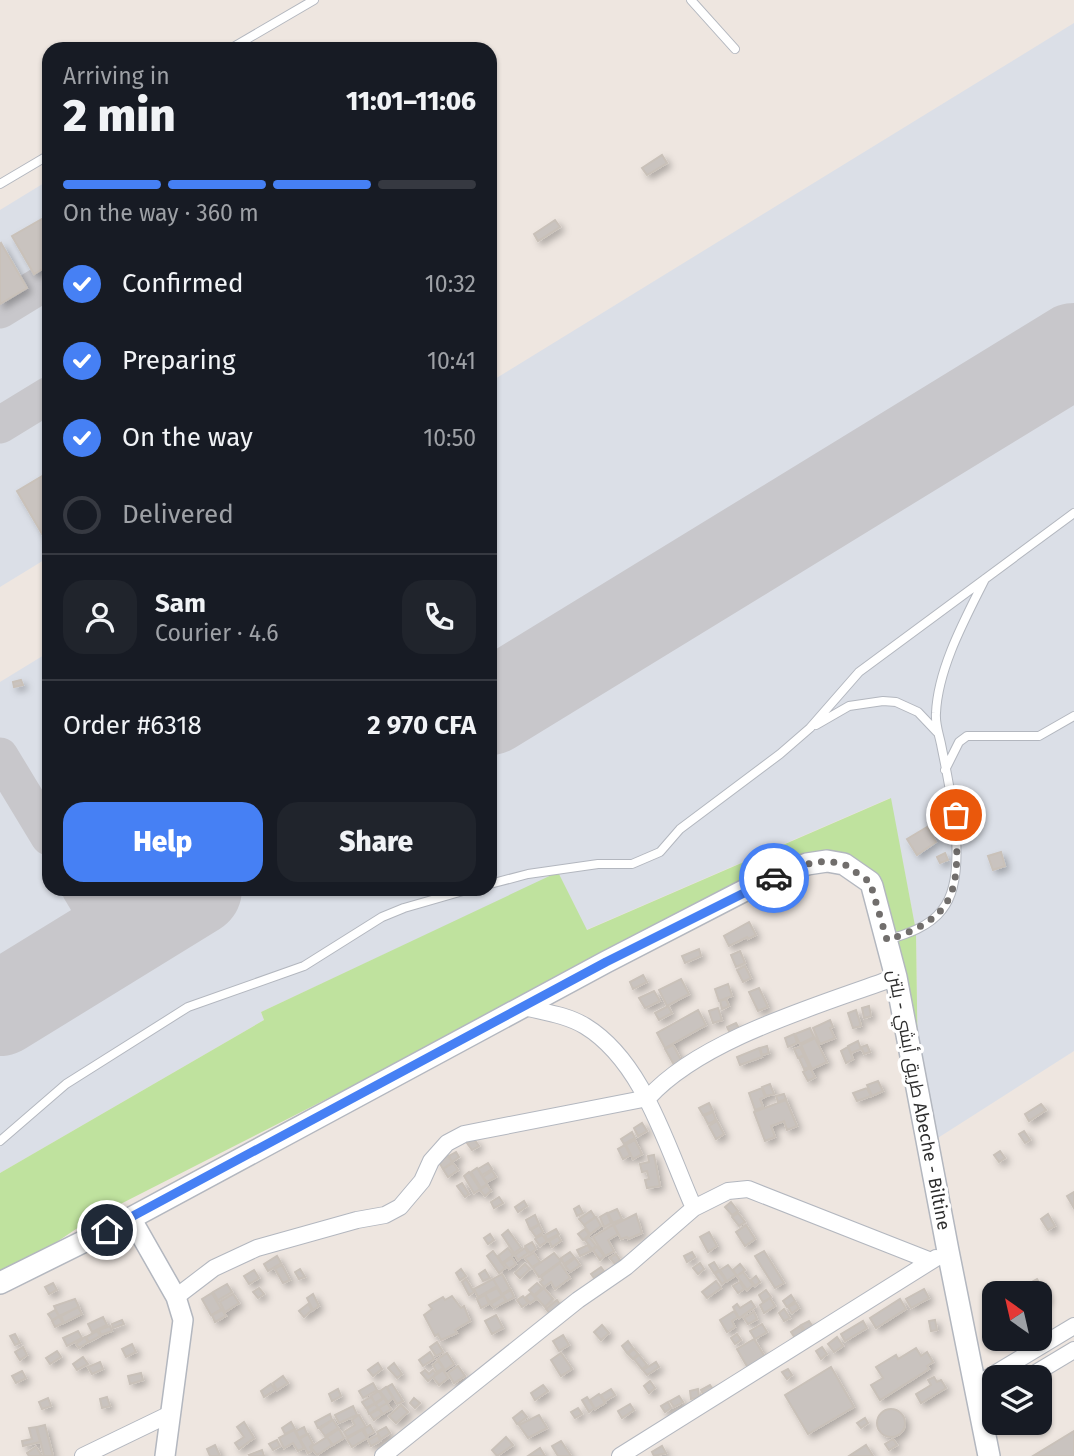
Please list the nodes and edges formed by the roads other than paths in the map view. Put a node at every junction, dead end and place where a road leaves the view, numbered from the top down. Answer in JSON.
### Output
{"nodes":[{"id":1,"x":314,"y":0,"type":"edge"},
{"id":2,"x":691,"y":0,"type":"edge"},
{"id":3,"x":242,"y":42,"type":"edge"},
{"id":4,"x":735,"y":49,"type":"dead end"},
{"id":5,"x":42,"y":159,"type":"edge"},
{"id":6,"x":0,"y":184,"type":"edge"},
{"id":7,"x":1074,"y":513,"type":"edge"},
{"id":8,"x":986,"y":577,"type":"junction"},
{"id":9,"x":1074,"y":716,"type":"edge"},
{"id":10,"x":810,"y":728,"type":"junction"},
{"id":11,"x":937,"y":732,"type":"junction"},
{"id":12,"x":945,"y":771,"type":"junction"},
{"id":13,"x":497,"y":882,"type":"edge"},
{"id":14,"x":446,"y":896,"type":"edge"},
{"id":15,"x":887,"y":940,"type":"junction"},
{"id":16,"x":896,"y":977,"type":"junction"},
{"id":17,"x":524,"y":1007,"type":"junction"},
{"id":18,"x":648,"y":1098,"type":"junction"},
{"id":19,"x":0,"y":1141,"type":"edge"},
{"id":20,"x":694,"y":1208,"type":"junction"},
{"id":21,"x":131,"y":1218,"type":"junction"},
{"id":22,"x":939,"y":1256,"type":"junction"},
{"id":23,"x":0,"y":1283,"type":"edge"},
{"id":24,"x":176,"y":1297,"type":"junction"},
{"id":25,"x":1074,"y":1326,"type":"edge"},
{"id":26,"x":1074,"y":1350,"type":"edge"},
{"id":27,"x":1049,"y":1365,"type":"edge"},
{"id":28,"x":976,"y":1385,"type":"junction"},
{"id":29,"x":982,"y":1395,"type":"edge"},
{"id":30,"x":170,"y":1414,"type":"junction"},
{"id":31,"x":988,"y":1435,"type":"edge"},
{"id":32,"x":83,"y":1456,"type":"edge"},
{"id":33,"x":165,"y":1456,"type":"edge"},
{"id":34,"x":383,"y":1456,"type":"edge"},
{"id":35,"x":620,"y":1456,"type":"edge"},
{"id":36,"x":988,"y":1456,"type":"edge"}],
"edges":[{"from":1,"to":3,"type":"lane"},
{"from":2,"to":4,"type":"lane"},
{"from":5,"to":6,"type":"lane"},
{"from":7,"to":8,"type":"lane"},
{"from":8,"to":10,"type":"lane"},
{"from":8,"to":11,"type":"lane"},
{"from":9,"to":12,"type":"lane"},
{"from":10,"to":11,"type":"lane"},
{"from":10,"to":13,"type":"lane"},
{"from":11,"to":12,"type":"lane"},
{"from":12,"to":15,"type":"lane"},
{"from":14,"to":19,"type":"lane"},
{"from":15,"to":16,"type":"main road","name":"طريق أبشي - بلتن Abeche - Biltine"},
{"from":15,"to":17,"type":"main road","name":"طريق أبشي - بلتن Abeche - Biltine"},
{"from":16,"to":18,"type":"street"},
{"from":16,"to":22,"type":"main road","name":"طريق أبشي - بلتن Abeche - Biltine"},
{"from":17,"to":18,"type":"street"},
{"from":17,"to":21,"type":"main road","name":"طريق أبشي - بلتن Abeche - Biltine"},
{"from":18,"to":20,"type":"street"},
{"from":18,"to":24,"type":"street"},
{"from":20,"to":22,"type":"street"},
{"from":20,"to":34,"type":"street"},
{"from":21,"to":23,"type":"main road","name":"طريق أبشي - بلتن Abeche - Biltine"},
{"from":21,"to":24,"type":"street"},
{"from":22,"to":28,"type":"main road","name":"طريق أبشي - بلتن Abeche - Biltine"},
{"from":22,"to":35,"type":"street"},
{"from":24,"to":30,"type":"street"},
{"from":25,"to":28,"type":"street"},
{"from":26,"to":27,"type":"street"},
{"from":28,"to":29,"type":"main road","name":"طريق أبشي - بلتن Abeche - Biltine"},
{"from":30,"to":32,"type":"street"},
{"from":30,"to":33,"type":"street"},
{"from":31,"to":36,"type":"main road","name":"طريق أبشي - بلتن Abeche - Biltine"}]}
